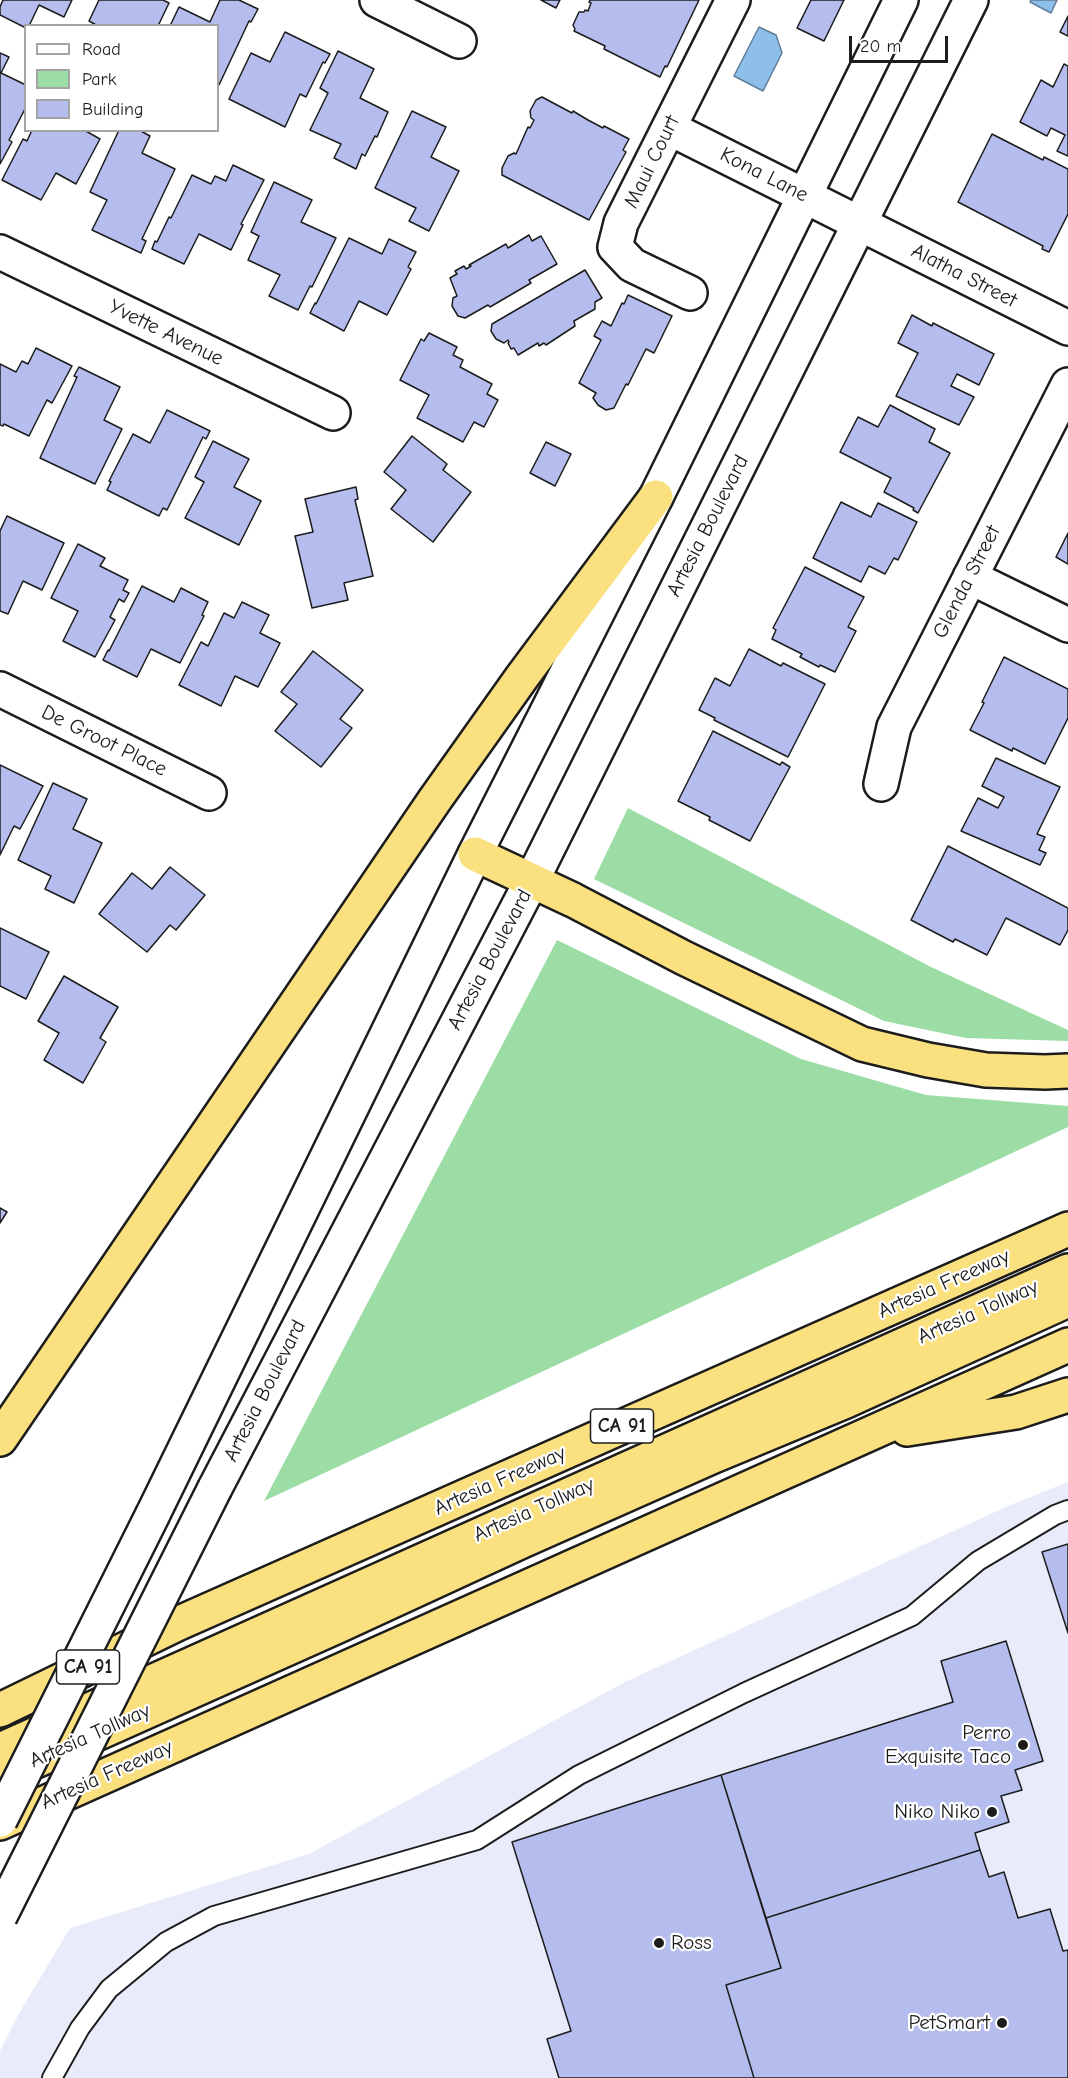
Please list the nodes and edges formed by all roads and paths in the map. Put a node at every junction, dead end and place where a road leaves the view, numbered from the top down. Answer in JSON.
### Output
{"nodes":[{"id":1,"x":377,"y":0,"type":"edge"},
{"id":2,"x":733,"y":0,"type":"edge"},
{"id":3,"x":902,"y":0,"type":"edge"},
{"id":4,"x":971,"y":0,"type":"edge"},
{"id":5,"x":459,"y":41,"type":"dead end"},
{"id":6,"x":669,"y":128,"type":"junction"},
{"id":7,"x":805,"y":196,"type":"junction"},
{"id":8,"x":860,"y":223,"type":"junction"},
{"id":9,"x":0,"y":252,"type":"edge"},
{"id":10,"x":690,"y":293,"type":"dead end"},
{"id":11,"x":1068,"y":328,"type":"edge"},
{"id":12,"x":1068,"y":384,"type":"edge"},
{"id":13,"x":333,"y":413,"type":"dead end"},
{"id":14,"x":656,"y":497,"type":"junction"},
{"id":15,"x":970,"y":577,"type":"junction"},
{"id":16,"x":1068,"y":625,"type":"edge"},
{"id":17,"x":0,"y":689,"type":"edge"},
{"id":18,"x":881,"y":784,"type":"dead end"},
{"id":19,"x":209,"y":793,"type":"dead end"},
{"id":20,"x":475,"y":854,"type":"junction"},
{"id":21,"x":531,"y":882,"type":"junction"},
{"id":22,"x":1068,"y":1071,"type":"edge"},
{"id":23,"x":1068,"y":1229,"type":"edge"},
{"id":24,"x":1068,"y":1271,"type":"edge"},
{"id":25,"x":1068,"y":1300,"type":"edge"},
{"id":26,"x":1068,"y":1345,"type":"edge"},
{"id":27,"x":1068,"y":1395,"type":"edge"},
{"id":28,"x":864,"y":1436,"type":"junction"},
{"id":29,"x":0,"y":1439,"type":"edge"},
{"id":30,"x":1068,"y":1510,"type":"edge"},
{"id":31,"x":0,"y":1710,"type":"edge"},
{"id":32,"x":0,"y":1750,"type":"edge"},
{"id":33,"x":0,"y":1777,"type":"edge"},
{"id":34,"x":0,"y":1821,"type":"edge"},
{"id":35,"x":0,"y":1916,"type":"edge"},
{"id":36,"x":52,"y":2078,"type":"edge"}],
"edges":[{"from":1,"to":5,"type":"main road"},
{"from":2,"to":6,"type":"main road","name":"Maui Court"},
{"from":3,"to":7,"type":"main road"},
{"from":4,"to":8,"type":"main road","name":"Artesia Boulevard"},
{"from":6,"to":7,"type":"main road","name":"Kona Lane"},
{"from":6,"to":10,"type":"main road","name":"Maui Court"},
{"from":7,"to":8,"type":"main road","name":"Kona Lane"},
{"from":7,"to":14,"type":"main road"},
{"from":8,"to":11,"type":"main road","name":"Alatha Street"},
{"from":8,"to":21,"type":"main road","name":"Artesia Boulevard"},
{"from":9,"to":13,"type":"main road","name":"Yvette Avenue"},
{"from":12,"to":15,"type":"main road","name":"Glenda Street"},
{"from":14,"to":20,"type":"main road"},
{"from":14,"to":29,"type":"highway"},
{"from":15,"to":16,"type":"main road"},
{"from":15,"to":18,"type":"main road","name":"Glenda Street"},
{"from":17,"to":19,"type":"main road","name":"De Groot Place"},
{"from":20,"to":21,"type":"highway"},
{"from":20,"to":34,"type":"main road","bridge":true},
{"from":21,"to":22,"type":"highway"},
{"from":21,"to":35,"type":"main road","name":"Artesia Boulevard","bridge":true},
{"from":23,"to":31,"type":"highway","name":"Artesia Freeway","number":"CA 91"},
{"from":24,"to":32,"type":"highway","name":"Artesia Tollway"},
{"from":25,"to":33,"type":"highway","name":"Artesia Tollway"},
{"from":26,"to":28,"type":"highway","name":"Artesia Freeway"},
{"from":27,"to":28,"type":"highway"},
{"from":28,"to":34,"type":"highway","name":"Artesia Freeway"},
{"from":30,"to":36,"type":"lane"}]}
